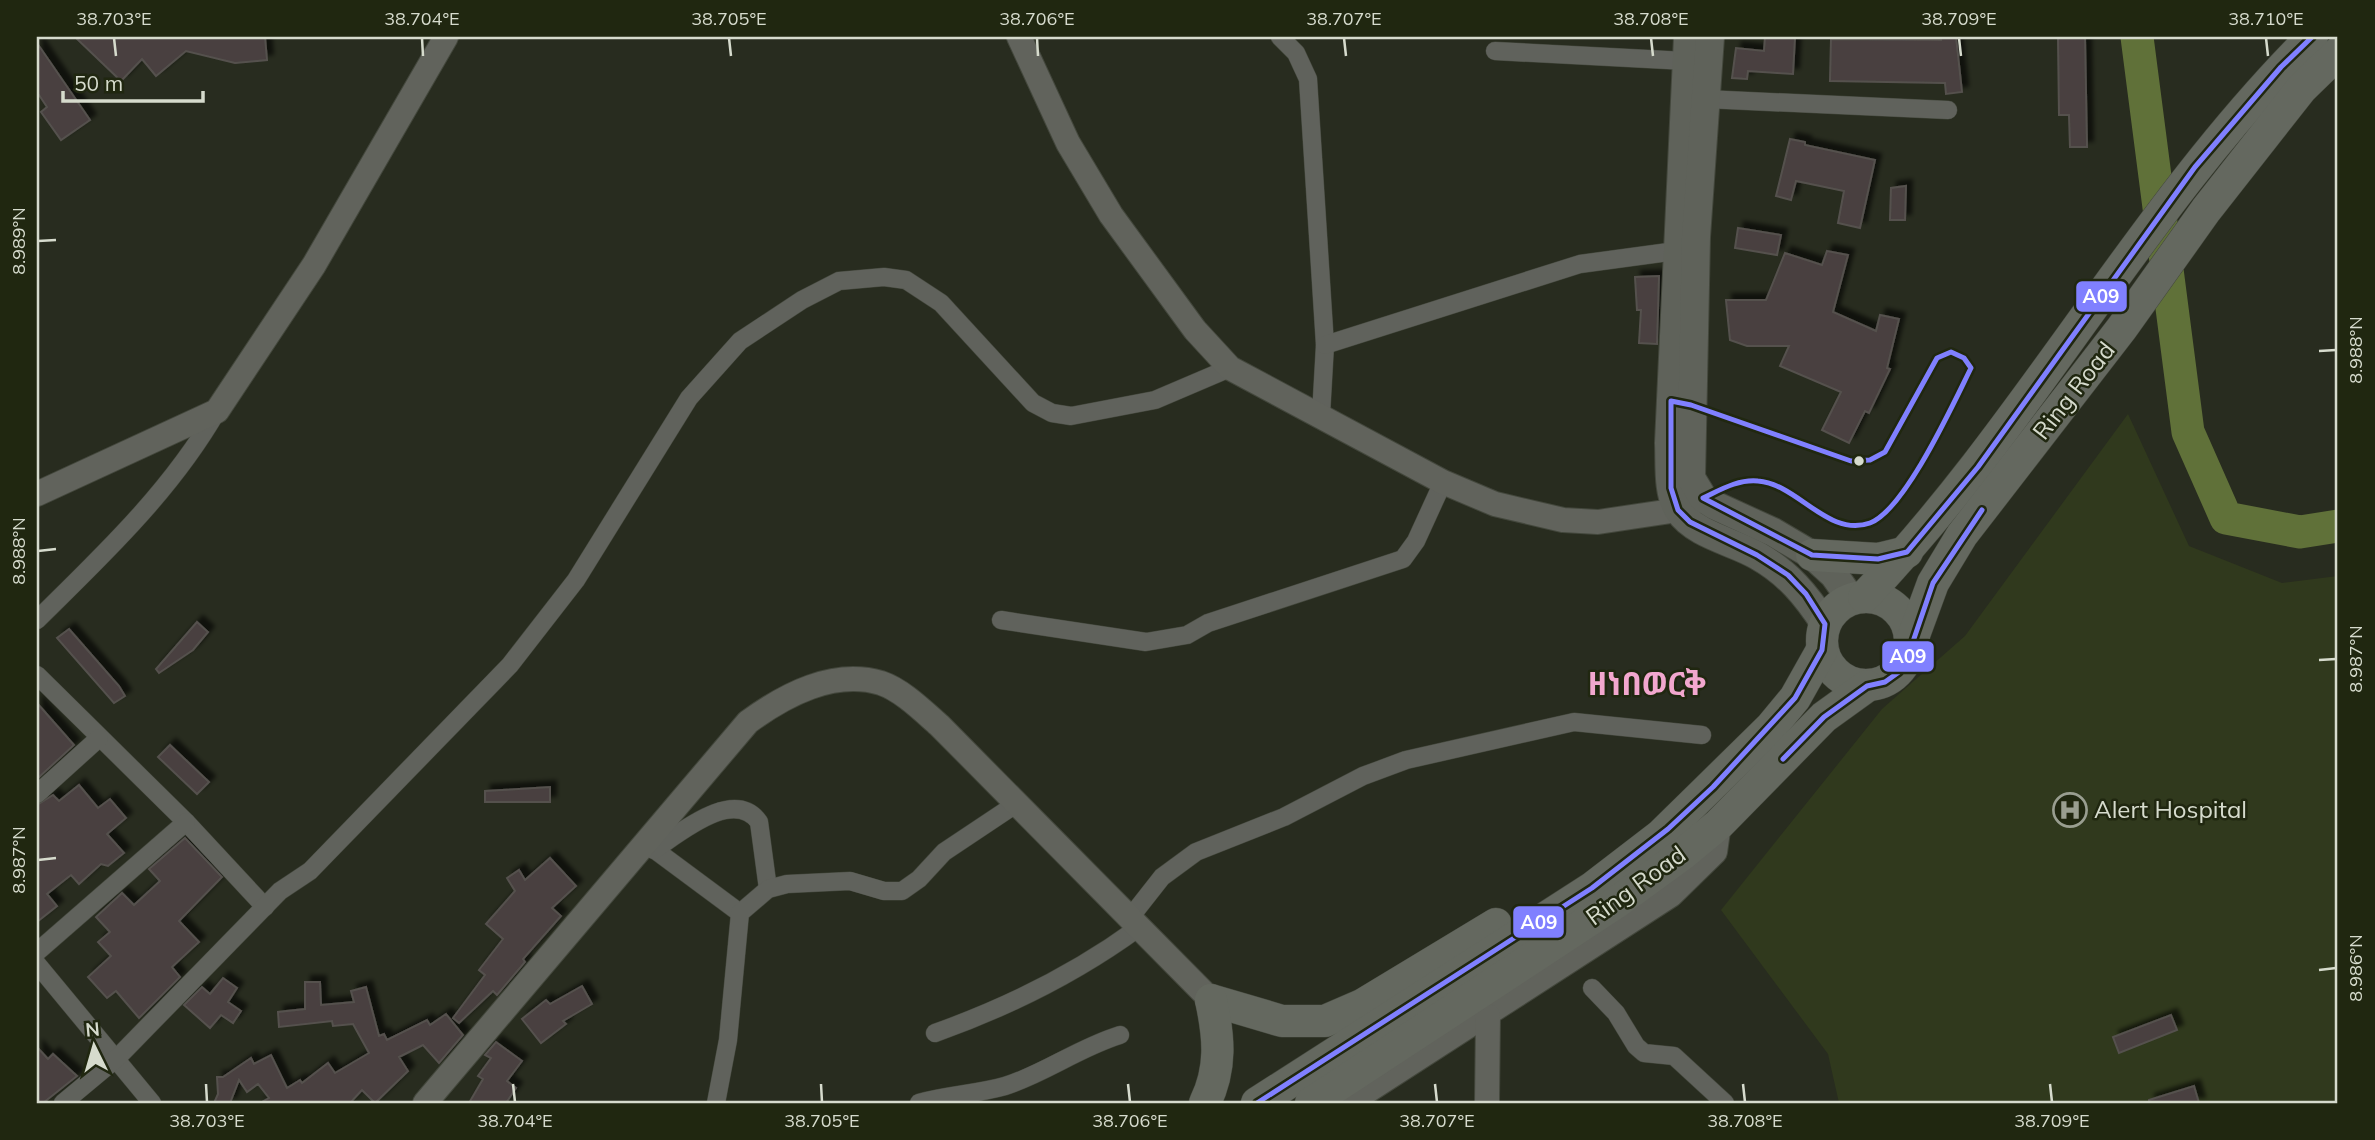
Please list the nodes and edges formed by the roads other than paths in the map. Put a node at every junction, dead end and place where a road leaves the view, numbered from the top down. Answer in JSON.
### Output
{"nodes":[{"id":1,"x":446,"y":37,"type":"edge"},
{"id":2,"x":1019,"y":37,"type":"edge"},
{"id":3,"x":1280,"y":37,"type":"edge"},
{"id":4,"x":1710,"y":37,"type":"edge"},
{"id":5,"x":2312,"y":37,"type":"edge"},
{"id":6,"x":1297,"y":45,"type":"edge"},
{"id":7,"x":1687,"y":49,"type":"edge"},
{"id":8,"x":1495,"y":51,"type":"dead end"},
{"id":9,"x":2338,"y":53,"type":"edge"},
{"id":10,"x":1705,"y":99,"type":"junction"},
{"id":11,"x":1948,"y":110,"type":"dead end"},
{"id":12,"x":1676,"y":251,"type":"junction"},
{"id":13,"x":1325,"y":345,"type":"junction"},
{"id":14,"x":1230,"y":368,"type":"junction"},
{"id":15,"x":217,"y":411,"type":"junction"},
{"id":16,"x":1321,"y":415,"type":"junction"},
{"id":17,"x":1443,"y":482,"type":"junction"},
{"id":18,"x":37,"y":494,"type":"edge"},
{"id":19,"x":1691,"y":504,"type":"junction"},
{"id":20,"x":1907,"y":552,"type":"junction"},
{"id":21,"x":1812,"y":555,"type":"junction"},
{"id":22,"x":1857,"y":598,"type":"junction"},
{"id":23,"x":37,"y":620,"type":"edge"},
{"id":24,"x":1001,"y":620,"type":"dead end"},
{"id":25,"x":1823,"y":637,"type":"junction"},
{"id":26,"x":1911,"y":643,"type":"junction"},
{"id":27,"x":37,"y":676,"type":"edge"},
{"id":28,"x":1867,"y":686,"type":"junction"},
{"id":29,"x":1702,"y":735,"type":"dead end"},
{"id":30,"x":99,"y":738,"type":"junction"},
{"id":31,"x":1713,"y":787,"type":"junction"},
{"id":32,"x":37,"y":794,"type":"edge"},
{"id":33,"x":1016,"y":804,"type":"junction"},
{"id":34,"x":186,"y":822,"type":"junction"},
{"id":35,"x":1719,"y":824,"type":"junction"},
{"id":36,"x":649,"y":846,"type":"junction"},
{"id":37,"x":768,"y":888,"type":"junction"},
{"id":38,"x":265,"y":907,"type":"junction"},
{"id":39,"x":740,"y":913,"type":"junction"},
{"id":40,"x":1134,"y":924,"type":"junction"},
{"id":41,"x":37,"y":952,"type":"edge"},
{"id":42,"x":37,"y":964,"type":"edge"},
{"id":43,"x":1592,"y":988,"type":"dead end"},
{"id":44,"x":1211,"y":1000,"type":"junction"},
{"id":45,"x":1488,"y":1016,"type":"junction"},
{"id":46,"x":935,"y":1033,"type":"dead end"},
{"id":47,"x":1120,"y":1035,"type":"dead end"},
{"id":48,"x":117,"y":1058,"type":"junction"},
{"id":49,"x":63,"y":1103,"type":"edge"},
{"id":50,"x":152,"y":1103,"type":"edge"},
{"id":51,"x":425,"y":1103,"type":"edge"},
{"id":52,"x":716,"y":1103,"type":"edge"},
{"id":53,"x":919,"y":1103,"type":"edge"},
{"id":54,"x":1205,"y":1103,"type":"edge"},
{"id":55,"x":1257,"y":1103,"type":"edge"},
{"id":56,"x":1311,"y":1103,"type":"edge"},
{"id":57,"x":1349,"y":1103,"type":"edge"},
{"id":58,"x":1486,"y":1103,"type":"edge"},
{"id":59,"x":1725,"y":1103,"type":"edge"}],
"edges":[{"from":1,"to":15,"type":"street"},
{"from":2,"to":14,"type":"street"},
{"from":3,"to":6,"type":"street"},
{"from":4,"to":10,"type":"main road"},
{"from":5,"to":20,"type":"highway","name":"Ring Road"},
{"from":6,"to":13,"type":"street"},
{"from":7,"to":8,"type":"street"},
{"from":7,"to":12,"type":"main road"},
{"from":9,"to":26,"type":"highway","name":"Ring Road"},
{"from":10,"to":11,"type":"street"},
{"from":10,"to":19,"type":"main road"},
{"from":12,"to":13,"type":"street"},
{"from":12,"to":19,"type":"main road"},
{"from":13,"to":16,"type":"street"},
{"from":14,"to":16,"type":"street"},
{"from":14,"to":38,"type":"street"},
{"from":15,"to":18,"type":"street"},
{"from":15,"to":23,"type":"street"},
{"from":16,"to":17,"type":"street"},
{"from":17,"to":19,"type":"street"},
{"from":17,"to":24,"type":"street"},
{"from":19,"to":21,"type":"main road"},
{"from":19,"to":25,"type":"main road"},
{"from":20,"to":21,"type":"highway"},
{"from":20,"to":22,"type":"highway","name":"Ring Road"},
{"from":21,"to":22,"type":"main road"},
{"from":22,"to":25,"type":"highway"},
{"from":22,"to":26,"type":"highway"},
{"from":25,"to":28,"type":"highway"},
{"from":25,"to":31,"type":"highway","name":"Ring Road"},
{"from":26,"to":28,"type":"highway"},
{"from":27,"to":30,"type":"street"},
{"from":28,"to":35,"type":"highway","name":"Ring Road"},
{"from":29,"to":40,"type":"street"},
{"from":30,"to":32,"type":"street"},
{"from":30,"to":34,"type":"street"},
{"from":31,"to":44,"type":"highway"},
{"from":31,"to":55,"type":"highway","name":"Ring Road"},
{"from":33,"to":36,"type":"street"},
{"from":33,"to":37,"type":"street"},
{"from":33,"to":40,"type":"street"},
{"from":34,"to":38,"type":"street"},
{"from":34,"to":41,"type":"street"},
{"from":35,"to":45,"type":"street"},
{"from":35,"to":56,"type":"highway","name":"Ring Road"},
{"from":36,"to":37,"type":"street"},
{"from":36,"to":39,"type":"street"},
{"from":36,"to":51,"type":"street"},
{"from":37,"to":39,"type":"street"},
{"from":38,"to":48,"type":"street"},
{"from":39,"to":52,"type":"street"},
{"from":40,"to":44,"type":"street"},
{"from":40,"to":46,"type":"street"},
{"from":42,"to":48,"type":"street"},
{"from":43,"to":59,"type":"street"},
{"from":44,"to":54,"type":"highway"},
{"from":45,"to":57,"type":"street"},
{"from":45,"to":58,"type":"street"},
{"from":47,"to":53,"type":"street"},
{"from":48,"to":49,"type":"street"},
{"from":48,"to":50,"type":"street"}]}
